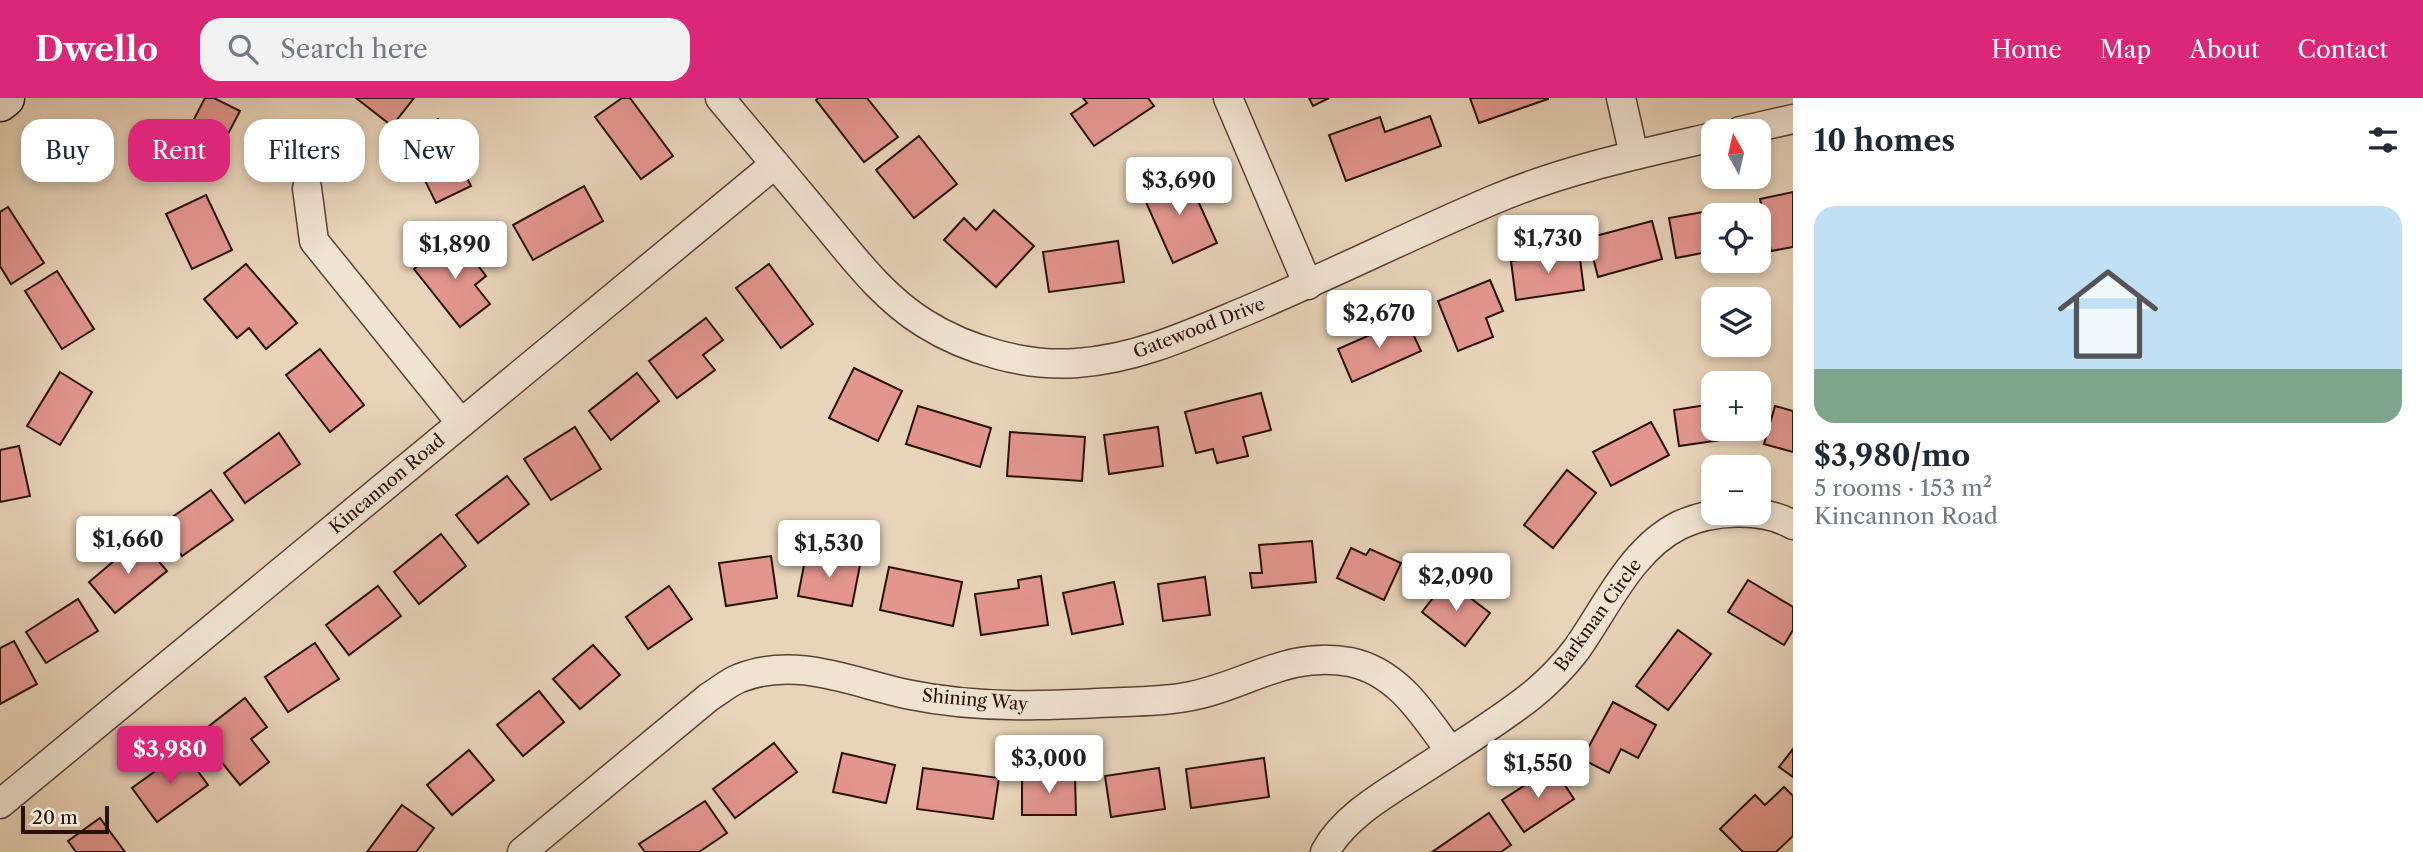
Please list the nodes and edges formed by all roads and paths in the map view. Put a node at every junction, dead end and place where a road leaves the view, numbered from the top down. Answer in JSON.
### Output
{"nodes":[{"id":1,"x":5,"y":98,"type":"edge"},
{"id":2,"x":720,"y":98,"type":"edge"},
{"id":3,"x":1228,"y":98,"type":"edge"},
{"id":4,"x":1621,"y":98,"type":"edge"},
{"id":5,"x":0,"y":102,"type":"edge"},
{"id":6,"x":1793,"y":119,"type":"edge"},
{"id":7,"x":1771,"y":124,"type":"edge"},
{"id":8,"x":1701,"y":140,"type":"edge"},
{"id":9,"x":1634,"y":155,"type":"junction"},
{"id":10,"x":775,"y":164,"type":"junction"},
{"id":11,"x":307,"y":188,"type":"dead end"},
{"id":12,"x":1308,"y":285,"type":"junction"},
{"id":13,"x":461,"y":423,"type":"junction"},
{"id":14,"x":1793,"y":525,"type":"edge"},
{"id":15,"x":1450,"y":751,"type":"junction"},
{"id":16,"x":0,"y":804,"type":"edge"},
{"id":17,"x":522,"y":852,"type":"edge"},
{"id":18,"x":1325,"y":852,"type":"edge"}],
"edges":[{"from":1,"to":5,"type":"main road"},
{"from":2,"to":10,"type":"street","name":"Gatewood Drive"},
{"from":3,"to":12,"type":"street"},
{"from":4,"to":9,"type":"street"},
{"from":6,"to":7,"type":"street"},
{"from":8,"to":9,"type":"street","name":"Gatewood Drive"},
{"from":9,"to":12,"type":"street","name":"Gatewood Drive"},
{"from":10,"to":12,"type":"street","name":"Gatewood Drive"},
{"from":10,"to":13,"type":"street","name":"Kincannon Road"},
{"from":11,"to":13,"type":"street"},
{"from":13,"to":16,"type":"street","name":"Kincannon Road"},
{"from":14,"to":15,"type":"street","name":"Barkman Circle"},
{"from":15,"to":17,"type":"street","name":"Shining Way"},
{"from":15,"to":18,"type":"street","name":"Barkman Circle"}]}
